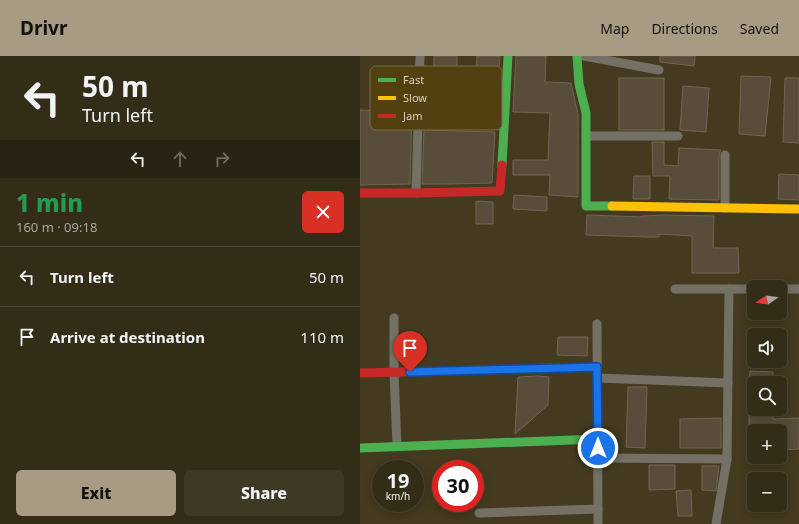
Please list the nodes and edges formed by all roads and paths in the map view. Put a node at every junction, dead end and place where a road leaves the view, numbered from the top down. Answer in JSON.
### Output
{"nodes":[{"id":1,"x":420,"y":56,"type":"edge"},
{"id":2,"x":508,"y":56,"type":"edge"},
{"id":3,"x":577,"y":56,"type":"edge"},
{"id":4,"x":584,"y":56,"type":"edge"},
{"id":5,"x":420,"y":66,"type":"edge"},
{"id":6,"x":659,"y":70,"type":"dead end"},
{"id":7,"x":418,"y":130,"type":"edge"},
{"id":8,"x":586,"y":136,"type":"junction"},
{"id":9,"x":678,"y":136,"type":"dead end"},
{"id":10,"x":725,"y":155,"type":"dead end"},
{"id":11,"x":360,"y":193,"type":"edge"},
{"id":12,"x":416,"y":193,"type":"junction"},
{"id":13,"x":726,"y":208,"type":"junction"},
{"id":14,"x":799,"y":209,"type":"edge"},
{"id":15,"x":675,"y":289,"type":"dead end"},
{"id":16,"x":729,"y":289,"type":"junction"},
{"id":17,"x":747,"y":289,"type":"edge"},
{"id":18,"x":787,"y":289,"type":"edge"},
{"id":19,"x":799,"y":289,"type":"edge"},
{"id":20,"x":394,"y":318,"type":"dead end"},
{"id":21,"x":597,"y":324,"type":"dead end"},
{"id":22,"x":597,"y":367,"type":"junction"},
{"id":23,"x":394,"y":372,"type":"junction"},
{"id":24,"x":360,"y":373,"type":"edge"},
{"id":25,"x":598,"y":378,"type":"junction"},
{"id":26,"x":728,"y":383,"type":"junction"},
{"id":27,"x":598,"y":439,"type":"junction"},
{"id":28,"x":397,"y":446,"type":"junction"},
{"id":29,"x":360,"y":448,"type":"edge"},
{"id":30,"x":598,"y":458,"type":"junction"},
{"id":31,"x":727,"y":459,"type":"junction"},
{"id":32,"x":598,"y":509,"type":"junction"},
{"id":33,"x":479,"y":513,"type":"dead end"},
{"id":34,"x":598,"y":524,"type":"edge"},
{"id":35,"x":716,"y":524,"type":"edge"}],
"edges":[{"from":1,"to":5,"type":"street"},
{"from":2,"to":12,"type":"street"},
{"from":3,"to":8,"type":"street"},
{"from":4,"to":6,"type":"street"},
{"from":7,"to":12,"type":"street"},
{"from":8,"to":9,"type":"street"},
{"from":8,"to":13,"type":"street"},
{"from":10,"to":13,"type":"street"},
{"from":11,"to":12,"type":"street"},
{"from":13,"to":14,"type":"street"},
{"from":15,"to":16,"type":"street"},
{"from":16,"to":17,"type":"street"},
{"from":16,"to":26,"type":"street"},
{"from":18,"to":19,"type":"street"},
{"from":20,"to":23,"type":"street"},
{"from":21,"to":22,"type":"street"},
{"from":22,"to":23,"type":"street"},
{"from":22,"to":25,"type":"street"},
{"from":23,"to":24,"type":"street"},
{"from":23,"to":28,"type":"street"},
{"from":25,"to":26,"type":"street"},
{"from":25,"to":27,"type":"street"},
{"from":26,"to":31,"type":"street"},
{"from":27,"to":28,"type":"street"},
{"from":27,"to":30,"type":"street"},
{"from":28,"to":29,"type":"street"},
{"from":30,"to":31,"type":"street"},
{"from":30,"to":32,"type":"street"},
{"from":31,"to":35,"type":"street"},
{"from":32,"to":33,"type":"street"},
{"from":32,"to":34,"type":"street"}]}
